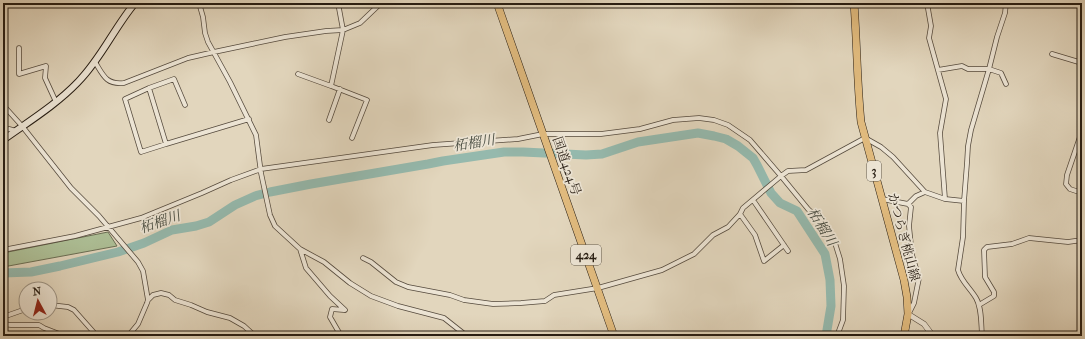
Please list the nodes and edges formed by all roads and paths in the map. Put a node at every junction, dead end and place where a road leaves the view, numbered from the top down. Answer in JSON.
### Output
{"nodes":[{"id":1,"x":133,"y":3,"type":"edge"},
{"id":2,"x":199,"y":3,"type":"edge"},
{"id":3,"x":338,"y":3,"type":"edge"},
{"id":4,"x":381,"y":3,"type":"edge"},
{"id":5,"x":497,"y":3,"type":"edge"},
{"id":6,"x":854,"y":3,"type":"edge"},
{"id":7,"x":927,"y":3,"type":"edge"},
{"id":8,"x":1006,"y":3,"type":"edge"},
{"id":9,"x":343,"y":30,"type":"junction"},
{"id":10,"x":19,"y":48,"type":"dead end"},
{"id":11,"x":214,"y":52,"type":"junction"},
{"id":12,"x":1052,"y":54,"type":"dead end"},
{"id":13,"x":95,"y":62,"type":"junction"},
{"id":14,"x":1082,"y":63,"type":"edge"},
{"id":15,"x":989,"y":69,"type":"junction"},
{"id":16,"x":938,"y":70,"type":"junction"},
{"id":17,"x":298,"y":74,"type":"dead end"},
{"id":18,"x":1006,"y":84,"type":"dead end"},
{"id":19,"x":331,"y":86,"type":"junction"},
{"id":20,"x":149,"y":88,"type":"junction"},
{"id":21,"x":340,"y":89,"type":"junction"},
{"id":22,"x":56,"y":102,"type":"junction"},
{"id":23,"x":3,"y":105,"type":"edge"},
{"id":24,"x":185,"y":105,"type":"dead end"},
{"id":25,"x":249,"y":119,"type":"junction"},
{"id":26,"x":329,"y":120,"type":"dead end"},
{"id":27,"x":22,"y":126,"type":"junction"},
{"id":28,"x":16,"y":131,"type":"junction"},
{"id":29,"x":1082,"y":131,"type":"edge"},
{"id":30,"x":3,"y":132,"type":"edge"},
{"id":31,"x":544,"y":136,"type":"junction"},
{"id":32,"x":352,"y":138,"type":"dead end"},
{"id":33,"x":865,"y":138,"type":"junction"},
{"id":34,"x":3,"y":140,"type":"edge"},
{"id":35,"x":166,"y":144,"type":"junction"},
{"id":36,"x":261,"y":171,"type":"junction"},
{"id":37,"x":781,"y":176,"type":"junction"},
{"id":38,"x":925,"y":192,"type":"junction"},
{"id":39,"x":1082,"y":193,"type":"edge"},
{"id":40,"x":754,"y":199,"type":"junction"},
{"id":41,"x":882,"y":199,"type":"junction"},
{"id":42,"x":945,"y":199,"type":"junction"},
{"id":43,"x":964,"y":201,"type":"junction"},
{"id":44,"x":908,"y":204,"type":"junction"},
{"id":45,"x":740,"y":214,"type":"junction"},
{"id":46,"x":108,"y":227,"type":"junction"},
{"id":47,"x":1082,"y":240,"type":"edge"},
{"id":48,"x":784,"y":245,"type":"junction"},
{"id":49,"x":300,"y":249,"type":"junction"},
{"id":50,"x":3,"y":250,"type":"edge"},
{"id":51,"x":788,"y":251,"type":"dead end"},
{"id":52,"x":363,"y":258,"type":"dead end"},
{"id":53,"x":598,"y":288,"type":"junction"},
{"id":54,"x":148,"y":300,"type":"junction"},
{"id":55,"x":58,"y":306,"type":"edge"},
{"id":56,"x":979,"y":306,"type":"junction"},
{"id":57,"x":18,"y":312,"type":"edge"},
{"id":58,"x":908,"y":314,"type":"junction"},
{"id":59,"x":3,"y":318,"type":"edge"},
{"id":60,"x":3,"y":324,"type":"edge"},
{"id":61,"x":63,"y":336,"type":"edge"},
{"id":62,"x":97,"y":336,"type":"edge"},
{"id":63,"x":128,"y":336,"type":"edge"},
{"id":64,"x":255,"y":336,"type":"edge"},
{"id":65,"x":341,"y":336,"type":"edge"},
{"id":66,"x":468,"y":336,"type":"edge"},
{"id":67,"x":614,"y":336,"type":"edge"},
{"id":68,"x":837,"y":336,"type":"edge"},
{"id":69,"x":904,"y":336,"type":"edge"},
{"id":70,"x":933,"y":336,"type":"edge"},
{"id":71,"x":982,"y":336,"type":"edge"}],
"edges":[{"from":1,"to":13,"type":"main road"},
{"from":2,"to":11,"type":"street"},
{"from":3,"to":9,"type":"street"},
{"from":4,"to":9,"type":"street"},
{"from":5,"to":31,"type":"main road","name":"国道424号","number":"424"},
{"from":6,"to":33,"type":"main road","name":"かつらぎ桃山線","number":"3"},
{"from":7,"to":16,"type":"street"},
{"from":8,"to":15,"type":"street"},
{"from":9,"to":11,"type":"street"},
{"from":9,"to":19,"type":"street"},
{"from":10,"to":22,"type":"street"},
{"from":11,"to":13,"type":"street"},
{"from":11,"to":25,"type":"street"},
{"from":12,"to":14,"type":"street"},
{"from":13,"to":22,"type":"main road"},
{"from":15,"to":16,"type":"street"},
{"from":15,"to":18,"type":"street"},
{"from":15,"to":43,"type":"street"},
{"from":16,"to":42,"type":"street"},
{"from":17,"to":19,"type":"street"},
{"from":19,"to":21,"type":"street"},
{"from":20,"to":24,"type":"street"},
{"from":20,"to":35,"type":"street"},
{"from":20,"to":35,"type":"street"},
{"from":21,"to":26,"type":"street"},
{"from":21,"to":32,"type":"street"},
{"from":22,"to":27,"type":"main road"},
{"from":23,"to":27,"type":"street"},
{"from":25,"to":35,"type":"street"},
{"from":25,"to":36,"type":"street"},
{"from":27,"to":28,"type":"main road"},
{"from":27,"to":46,"type":"street"},
{"from":28,"to":30,"type":"street"},
{"from":28,"to":34,"type":"main road"},
{"from":29,"to":39,"type":"street"},
{"from":31,"to":36,"type":"street"},
{"from":31,"to":37,"type":"street"},
{"from":31,"to":53,"type":"main road","name":"国道424号","number":"424"},
{"from":33,"to":37,"type":"street"},
{"from":33,"to":38,"type":"street"},
{"from":33,"to":41,"type":"main road","name":"かつらぎ桃山線","number":"3"},
{"from":36,"to":46,"type":"street"},
{"from":36,"to":49,"type":"street"},
{"from":37,"to":40,"type":"street"},
{"from":37,"to":68,"type":"street"},
{"from":38,"to":42,"type":"street"},
{"from":38,"to":44,"type":"street"},
{"from":40,"to":45,"type":"street"},
{"from":40,"to":48,"type":"street"},
{"from":41,"to":44,"type":"street"},
{"from":41,"to":58,"type":"main road","name":"かつらぎ桃山線","number":"3"},
{"from":42,"to":43,"type":"street"},
{"from":43,"to":56,"type":"street"},
{"from":44,"to":58,"type":"street"},
{"from":45,"to":48,"type":"street"},
{"from":45,"to":53,"type":"street"},
{"from":46,"to":50,"type":"street"},
{"from":46,"to":54,"type":"street"},
{"from":47,"to":56,"type":"street"},
{"from":48,"to":51,"type":"street"},
{"from":49,"to":65,"type":"street"},
{"from":49,"to":66,"type":"street"},
{"from":52,"to":53,"type":"street"},
{"from":53,"to":67,"type":"main road","name":"国道424号","number":"424"},
{"from":54,"to":63,"type":"street"},
{"from":54,"to":64,"type":"street"},
{"from":55,"to":62,"type":"street"},
{"from":56,"to":71,"type":"street"},
{"from":57,"to":59,"type":"street"},
{"from":58,"to":69,"type":"main road","name":"かつらぎ桃山線","number":"3"},
{"from":58,"to":70,"type":"street"},
{"from":60,"to":61,"type":"street"}]}
